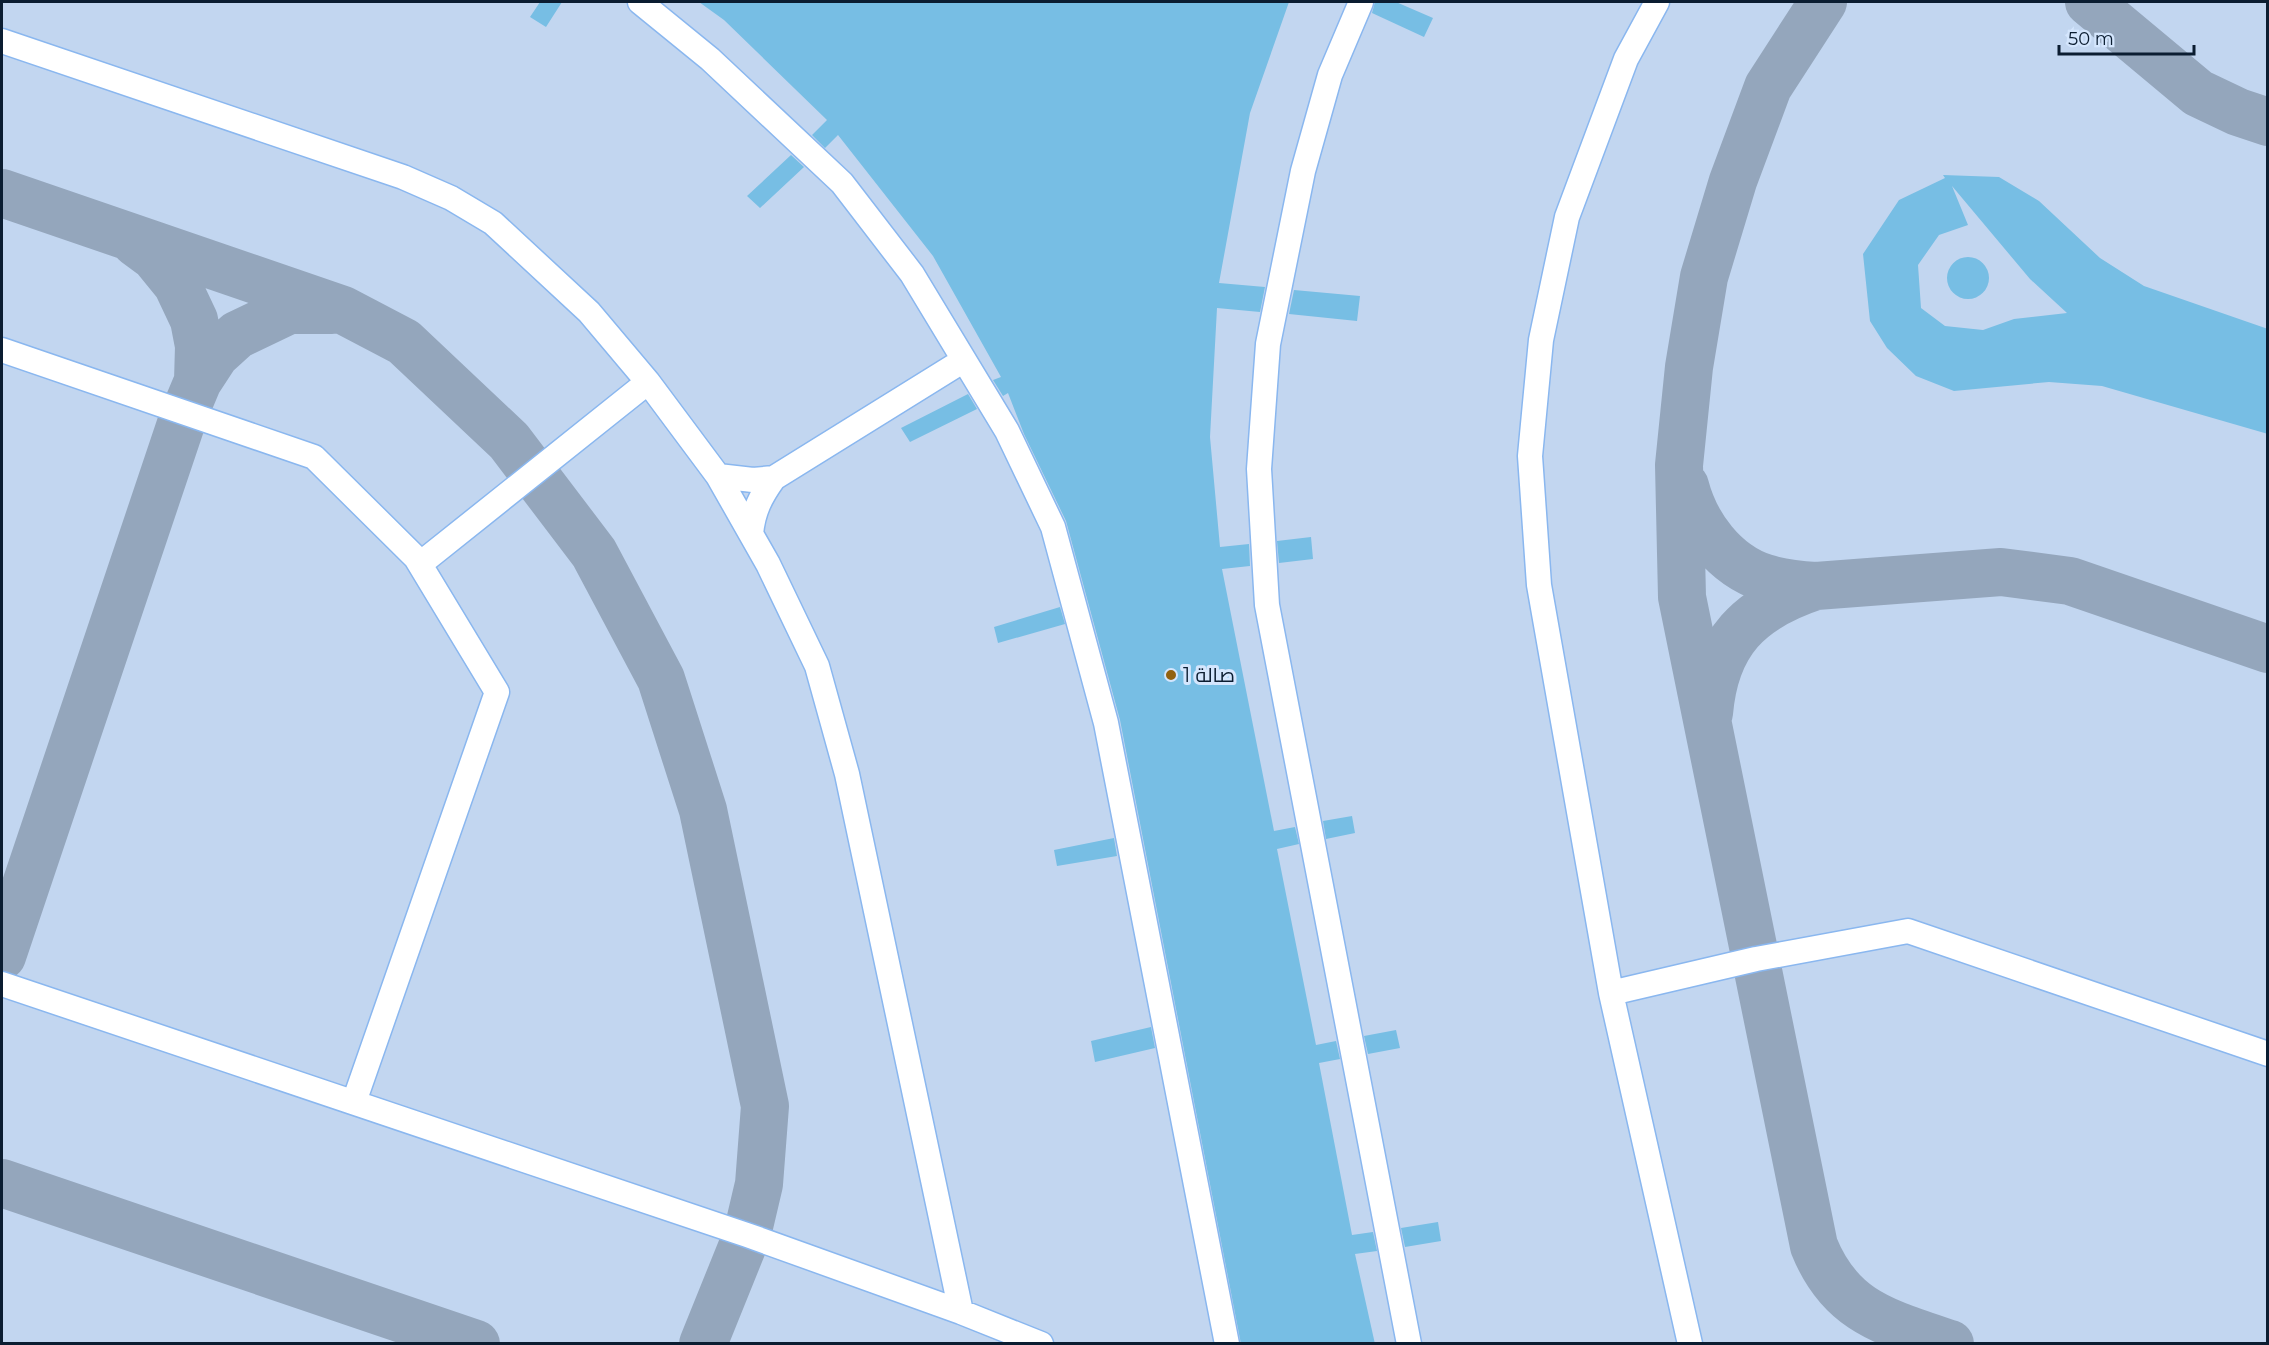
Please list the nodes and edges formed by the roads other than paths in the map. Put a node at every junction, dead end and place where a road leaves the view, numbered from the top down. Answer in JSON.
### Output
{"nodes":[{"id":1,"x":640,"y":2,"type":"edge"},
{"id":2,"x":1361,"y":2,"type":"edge"},
{"id":3,"x":1657,"y":2,"type":"edge"},
{"id":4,"x":7,"y":39,"type":"edge"},
{"id":5,"x":2,"y":350,"type":"edge"},
{"id":6,"x":964,"y":360,"type":"junction"},
{"id":7,"x":648,"y":382,"type":"junction"},
{"id":8,"x":718,"y":476,"type":"junction"},
{"id":9,"x":774,"y":478,"type":"junction"},
{"id":10,"x":751,"y":534,"type":"junction"},
{"id":11,"x":420,"y":564,"type":"junction"},
{"id":12,"x":2,"y":984,"type":"edge"},
{"id":13,"x":1611,"y":993,"type":"junction"},
{"id":14,"x":2268,"y":1054,"type":"edge"},
{"id":15,"x":354,"y":1102,"type":"junction"},
{"id":16,"x":961,"y":1312,"type":"junction"},
{"id":17,"x":1041,"y":1344,"type":"edge"},
{"id":18,"x":1227,"y":1344,"type":"edge"},
{"id":19,"x":1409,"y":1344,"type":"edge"},
{"id":20,"x":1690,"y":1344,"type":"edge"}],
"edges":[{"from":1,"to":6,"type":"lane"},
{"from":2,"to":19,"type":"lane"},
{"from":3,"to":13,"type":"lane"},
{"from":4,"to":7,"type":"lane"},
{"from":5,"to":11,"type":"lane"},
{"from":6,"to":9,"type":"lane"},
{"from":6,"to":18,"type":"lane"},
{"from":7,"to":8,"type":"lane"},
{"from":7,"to":11,"type":"lane"},
{"from":8,"to":9,"type":"lane"},
{"from":8,"to":10,"type":"lane"},
{"from":9,"to":10,"type":"lane"},
{"from":10,"to":16,"type":"lane"},
{"from":11,"to":15,"type":"lane"},
{"from":12,"to":15,"type":"lane"},
{"from":13,"to":14,"type":"lane"},
{"from":13,"to":20,"type":"lane"},
{"from":15,"to":16,"type":"lane"},
{"from":16,"to":17,"type":"lane"}]}
